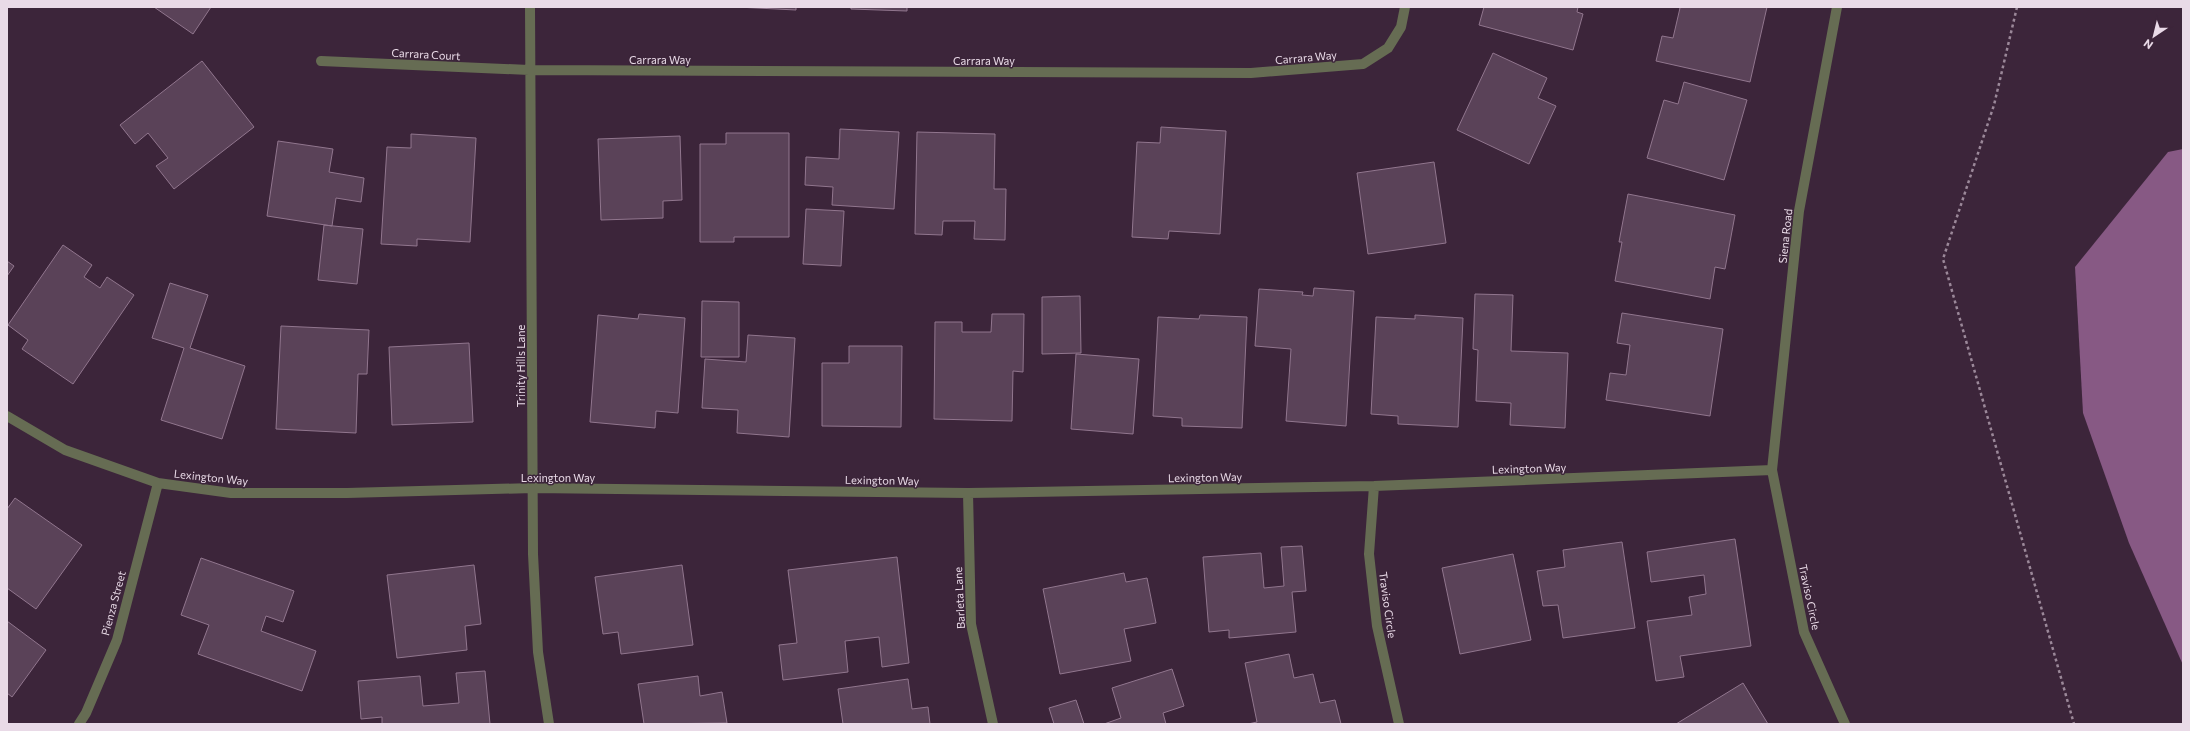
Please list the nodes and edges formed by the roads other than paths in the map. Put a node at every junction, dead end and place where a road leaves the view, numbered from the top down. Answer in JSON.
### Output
{"nodes":[{"id":1,"x":530,"y":7,"type":"edge"},
{"id":2,"x":1405,"y":7,"type":"edge"},
{"id":3,"x":1837,"y":7,"type":"edge"},
{"id":4,"x":321,"y":61,"type":"dead end"},
{"id":5,"x":529,"y":70,"type":"junction"},
{"id":6,"x":7,"y":416,"type":"edge"},
{"id":7,"x":1772,"y":470,"type":"junction"},
{"id":8,"x":158,"y":483,"type":"junction"},
{"id":9,"x":1374,"y":486,"type":"junction"},
{"id":10,"x":533,"y":488,"type":"junction"},
{"id":11,"x":968,"y":493,"type":"junction"},
{"id":12,"x":79,"y":724,"type":"edge"},
{"id":13,"x":549,"y":724,"type":"edge"},
{"id":14,"x":993,"y":724,"type":"edge"},
{"id":15,"x":1399,"y":724,"type":"edge"},
{"id":16,"x":1845,"y":724,"type":"edge"}],
"edges":[{"from":1,"to":5,"type":"street","name":"Trinity Hills Lane"},
{"from":2,"to":5,"type":"street","name":"Carrara Way"},
{"from":3,"to":7,"type":"street","name":"Siena Road"},
{"from":4,"to":5,"type":"street","name":"Carrara Court"},
{"from":5,"to":10,"type":"street","name":"Trinity Hills Lane"},
{"from":6,"to":8,"type":"street","name":"Lexington Way"},
{"from":7,"to":9,"type":"street","name":"Lexington Way"},
{"from":7,"to":16,"type":"street","name":"Traviso Circle"},
{"from":8,"to":10,"type":"street","name":"Lexington Way"},
{"from":8,"to":12,"type":"street","name":"Pienza Street"},
{"from":9,"to":11,"type":"street","name":"Lexington Way"},
{"from":9,"to":15,"type":"street","name":"Traviso Circle"},
{"from":10,"to":11,"type":"street","name":"Lexington Way"},
{"from":10,"to":13,"type":"street","name":"Trinity Hills Lane"},
{"from":11,"to":14,"type":"street","name":"Barleta Lane"}]}
